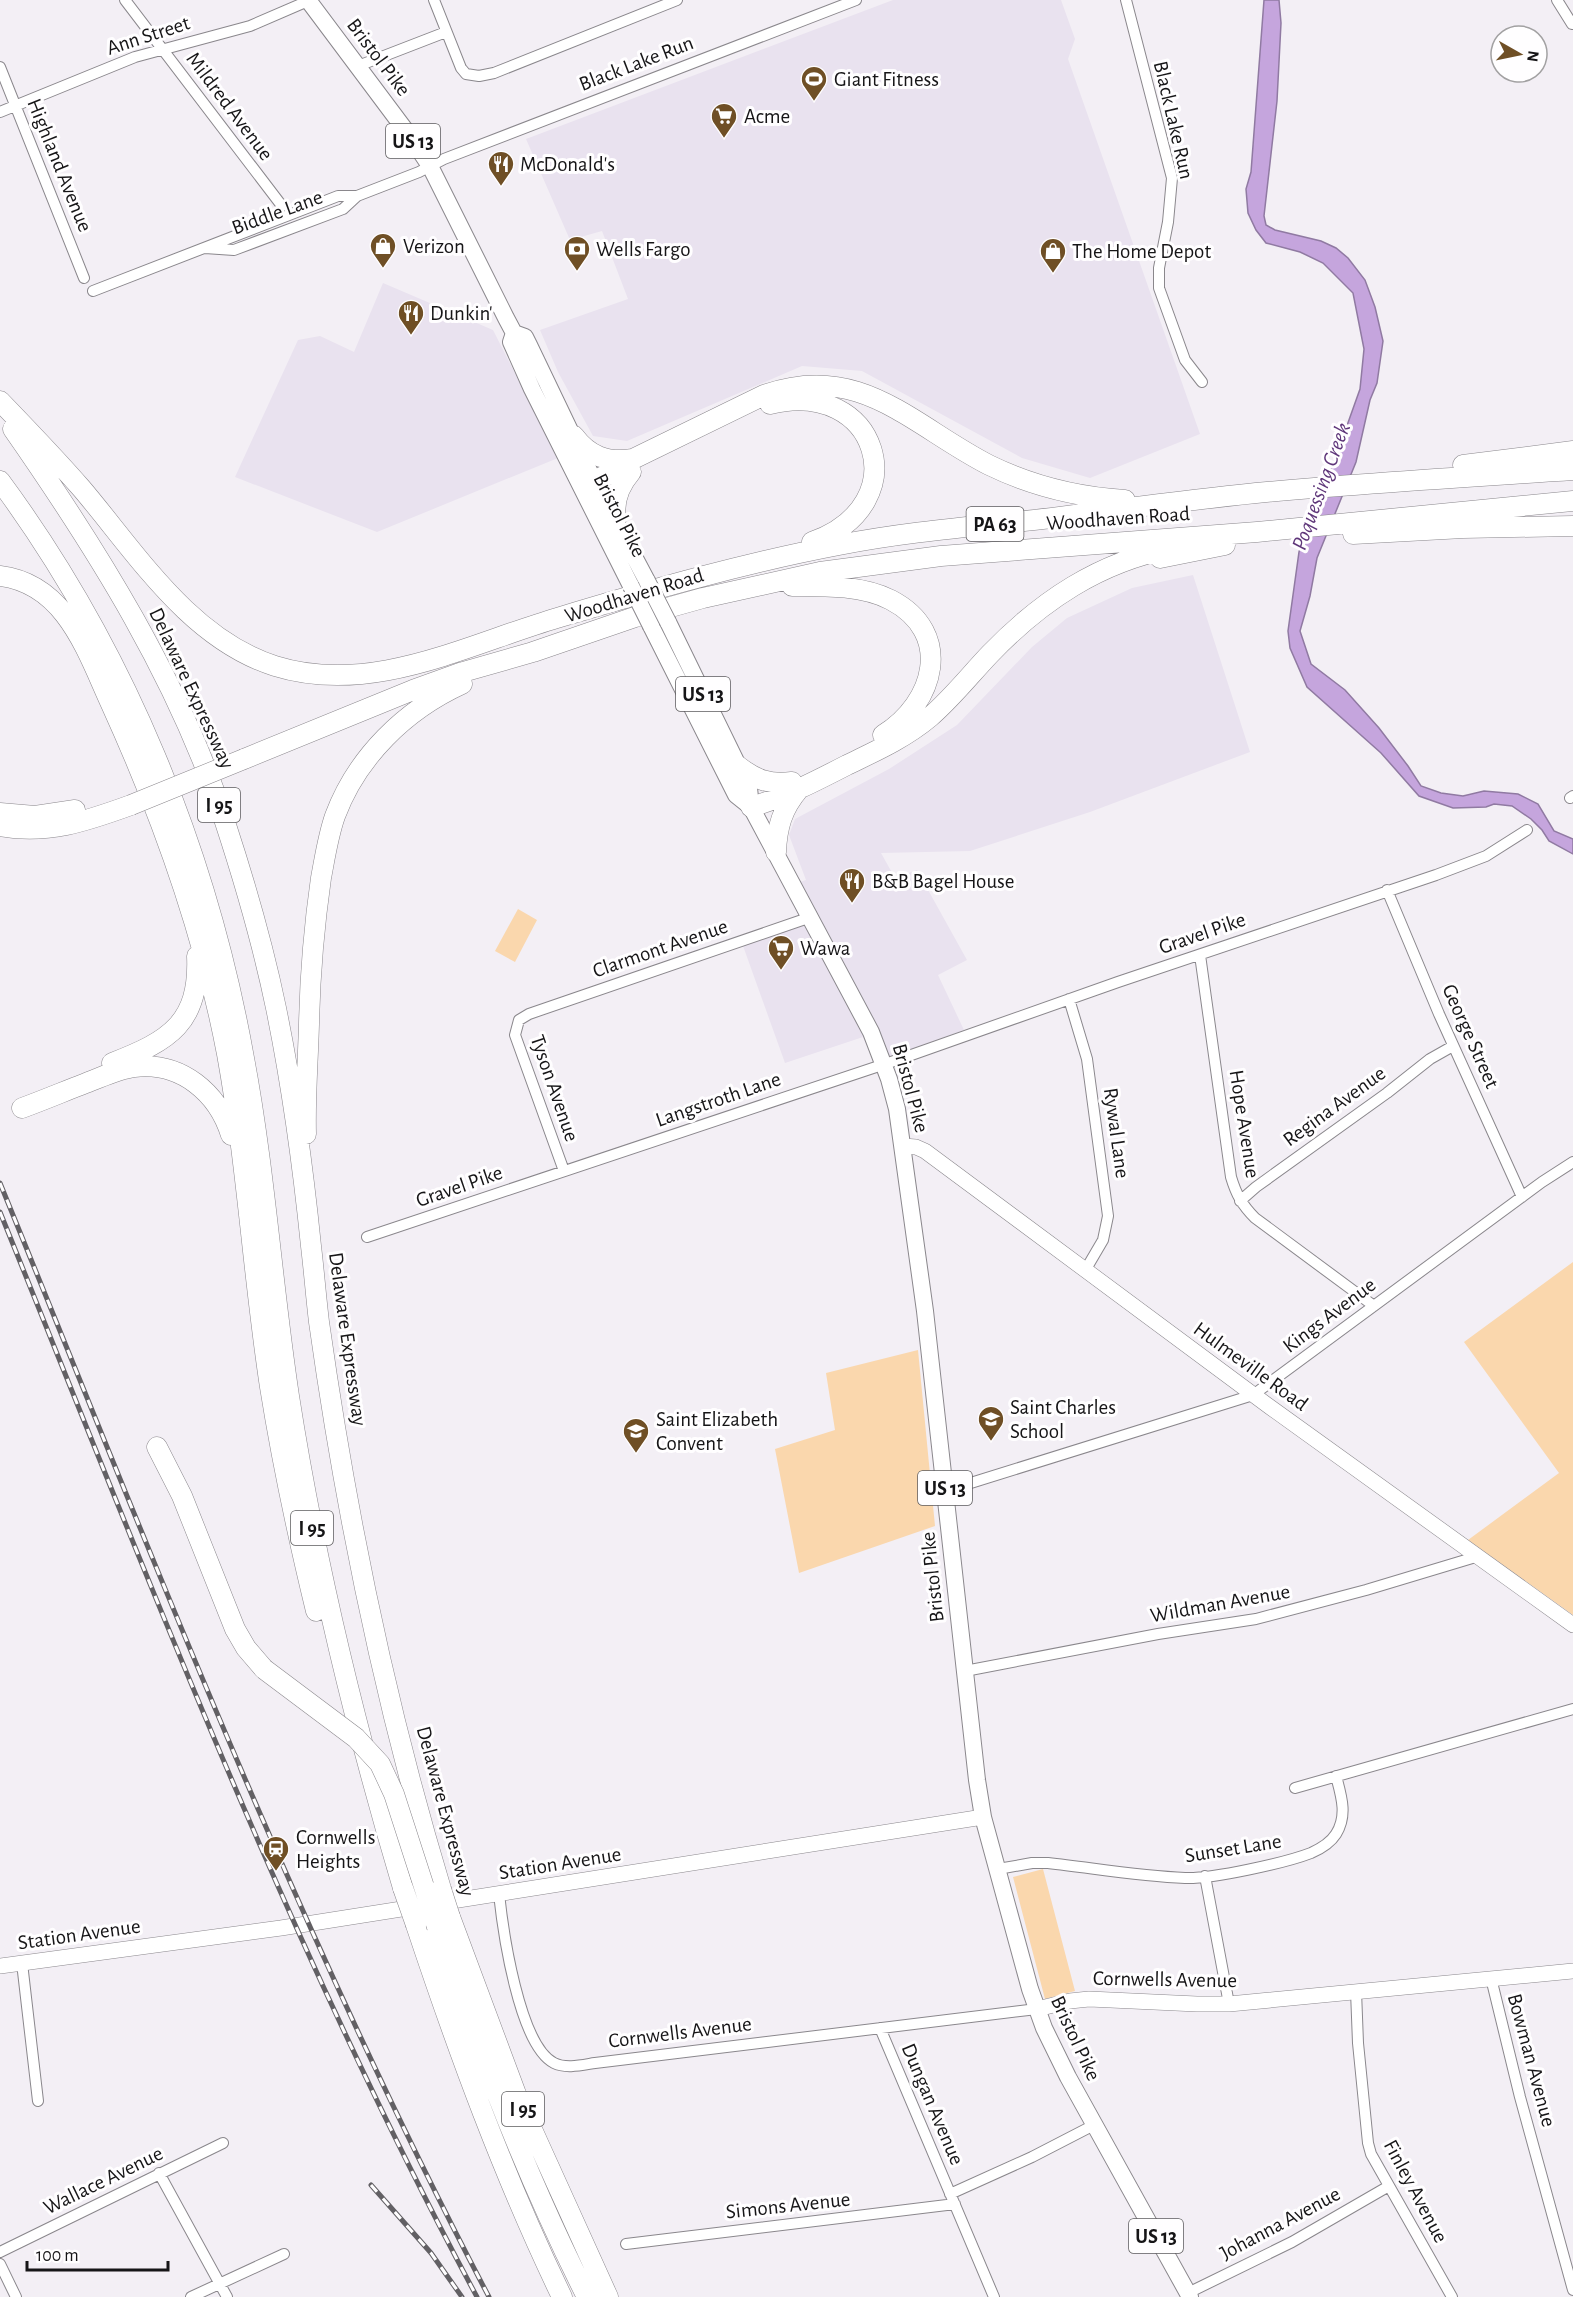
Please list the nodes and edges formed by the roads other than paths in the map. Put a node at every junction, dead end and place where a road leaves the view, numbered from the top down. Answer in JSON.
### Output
{"nodes":[{"id":1,"x":125,"y":0,"type":"edge"},
{"id":2,"x":308,"y":0,"type":"edge"},
{"id":3,"x":434,"y":0,"type":"edge"},
{"id":4,"x":677,"y":0,"type":"edge"},
{"id":5,"x":856,"y":0,"type":"edge"},
{"id":6,"x":1126,"y":0,"type":"edge"},
{"id":7,"x":1557,"y":0,"type":"edge"},
{"id":8,"x":1572,"y":24,"type":"edge"},
{"id":9,"x":446,"y":32,"type":"junction"},
{"id":10,"x":162,"y":48,"type":"junction"},
{"id":11,"x":358,"y":66,"type":"junction"},
{"id":12,"x":0,"y":67,"type":"edge"},
{"id":13,"x":16,"y":106,"type":"junction"},
{"id":14,"x":0,"y":112,"type":"edge"},
{"id":15,"x":430,"y":166,"type":"junction"},
{"id":16,"x":282,"y":206,"type":"dead end"},
{"id":17,"x":84,"y":278,"type":"dead end"},
{"id":18,"x":93,"y":291,"type":"dead end"},
{"id":19,"x":514,"y":333,"type":"junction"},
{"id":20,"x":1202,"y":382,"type":"dead end"},
{"id":21,"x":0,"y":401,"type":"edge"},
{"id":22,"x":0,"y":412,"type":"edge"},
{"id":23,"x":574,"y":436,"type":"junction"},
{"id":24,"x":1573,"y":451,"type":"edge"},
{"id":25,"x":632,"y":466,"type":"junction"},
{"id":26,"x":1573,"y":470,"type":"edge"},
{"id":27,"x":1353,"y":480,"type":"junction"},
{"id":28,"x":0,"y":481,"type":"edge"},
{"id":29,"x":1026,"y":481,"type":"junction"},
{"id":30,"x":1319,"y":483,"type":"junction"},
{"id":31,"x":592,"y":487,"type":"junction"},
{"id":32,"x":1253,"y":494,"type":"junction"},
{"id":33,"x":1573,"y":502,"type":"edge"},
{"id":34,"x":616,"y":519,"type":"junction"},
{"id":35,"x":1573,"y":526,"type":"edge"},
{"id":36,"x":1336,"y":529,"type":"junction"},
{"id":37,"x":1257,"y":532,"type":"junction"},
{"id":38,"x":1304,"y":532,"type":"junction"},
{"id":39,"x":739,"y":568,"type":"junction"},
{"id":40,"x":0,"y":576,"type":"edge"},
{"id":41,"x":744,"y":588,"type":"junction"},
{"id":42,"x":591,"y":608,"type":"junction"},
{"id":43,"x":1018,"y":627,"type":"junction"},
{"id":44,"x":533,"y":652,"type":"junction"},
{"id":45,"x":242,"y":755,"type":"junction"},
{"id":46,"x":738,"y":766,"type":"junction"},
{"id":47,"x":795,"y":786,"type":"junction"},
{"id":48,"x":129,"y":800,"type":"junction"},
{"id":49,"x":751,"y":807,"type":"junction"},
{"id":50,"x":0,"y":813,"type":"edge"},
{"id":51,"x":0,"y":826,"type":"edge"},
{"id":52,"x":1527,"y":830,"type":"dead end"},
{"id":53,"x":776,"y":852,"type":"junction"},
{"id":54,"x":1387,"y":890,"type":"junction"},
{"id":55,"x":189,"y":903,"type":"junction"},
{"id":56,"x":811,"y":917,"type":"junction"},
{"id":57,"x":1200,"y":955,"type":"junction"},
{"id":58,"x":1069,"y":999,"type":"junction"},
{"id":59,"x":521,"y":1018,"type":"joint"},
{"id":60,"x":1453,"y":1046,"type":"junction"},
{"id":61,"x":884,"y":1064,"type":"junction"},
{"id":62,"x":903,"y":1146,"type":"junction"},
{"id":63,"x":1573,"y":1162,"type":"edge"},
{"id":64,"x":564,"y":1171,"type":"junction"},
{"id":65,"x":1522,"y":1197,"type":"junction"},
{"id":66,"x":1239,"y":1201,"type":"junction"},
{"id":67,"x":367,"y":1237,"type":"dead end"},
{"id":68,"x":312,"y":1247,"type":"junction"},
{"id":69,"x":253,"y":1258,"type":"junction"},
{"id":70,"x":1086,"y":1269,"type":"junction"},
{"id":71,"x":1374,"y":1306,"type":"junction"},
{"id":72,"x":1253,"y":1395,"type":"junction"},
{"id":73,"x":157,"y":1447,"type":"dead end"},
{"id":74,"x":945,"y":1491,"type":"junction"},
{"id":75,"x":1479,"y":1556,"type":"junction"},
{"id":76,"x":1573,"y":1625,"type":"edge"},
{"id":77,"x":964,"y":1671,"type":"junction"},
{"id":78,"x":1573,"y":1709,"type":"edge"},
{"id":79,"x":1336,"y":1776,"type":"junction"},
{"id":80,"x":1295,"y":1788,"type":"dead end"},
{"id":81,"x":376,"y":1794,"type":"junction"},
{"id":82,"x":983,"y":1817,"type":"junction"},
{"id":83,"x":998,"y":1869,"type":"junction"},
{"id":84,"x":1205,"y":1876,"type":"junction"},
{"id":85,"x":498,"y":1894,"type":"junction"},
{"id":86,"x":443,"y":1922,"type":"junction"},
{"id":87,"x":22,"y":1963,"type":"junction"},
{"id":88,"x":0,"y":1966,"type":"edge"},
{"id":89,"x":1573,"y":1971,"type":"edge"},
{"id":90,"x":1491,"y":1978,"type":"junction"},
{"id":91,"x":1356,"y":1991,"type":"junction"},
{"id":92,"x":1230,"y":2004,"type":"junction"},
{"id":93,"x":1037,"y":2009,"type":"junction"},
{"id":94,"x":880,"y":2028,"type":"junction"},
{"id":95,"x":38,"y":2101,"type":"dead end"},
{"id":96,"x":1094,"y":2125,"type":"junction"},
{"id":97,"x":223,"y":2143,"type":"dead end"},
{"id":98,"x":159,"y":2173,"type":"junction"},
{"id":99,"x":1389,"y":2186,"type":"junction"},
{"id":100,"x":952,"y":2199,"type":"junction"},
{"id":101,"x":626,"y":2244,"type":"dead end"},
{"id":102,"x":0,"y":2252,"type":"edge"},
{"id":103,"x":284,"y":2254,"type":"dead end"},
{"id":104,"x":0,"y":2264,"type":"edge"},
{"id":105,"x":220,"y":2283,"type":"junction"},
{"id":106,"x":1573,"y":2290,"type":"edge"},
{"id":107,"x":1189,"y":2295,"type":"edge"},
{"id":108,"x":16,"y":2297,"type":"edge"},
{"id":109,"x":191,"y":2297,"type":"edge"},
{"id":110,"x":227,"y":2297,"type":"edge"},
{"id":111,"x":562,"y":2297,"type":"edge"},
{"id":112,"x":587,"y":2297,"type":"edge"},
{"id":113,"x":608,"y":2297,"type":"edge"},
{"id":114,"x":994,"y":2297,"type":"edge"},
{"id":115,"x":1452,"y":2297,"type":"edge"}],
"edges":[{"from":1,"to":10,"type":"street","name":"Mildred Avenue"},
{"from":2,"to":10,"type":"street","name":"Ann Street"},
{"from":2,"to":11,"type":"main road","name":"Bristol Pike","number":"US 13"},
{"from":3,"to":9,"type":"street"},
{"from":4,"to":9,"type":"street"},
{"from":5,"to":15,"type":"street","name":"Black Lake Run"},
{"from":6,"to":20,"type":"street","name":"Black Lake Run"},
{"from":7,"to":8,"type":"street"},
{"from":9,"to":11,"type":"street"},
{"from":10,"to":13,"type":"street","name":"Ann Street"},
{"from":10,"to":16,"type":"street","name":"Mildred Avenue"},
{"from":11,"to":15,"type":"main road","name":"Bristol Pike","number":"US 13"},
{"from":12,"to":13,"type":"street","name":"Highland Avenue"},
{"from":13,"to":14,"type":"street","name":"Ann Street"},
{"from":13,"to":17,"type":"street","name":"Highland Avenue"},
{"from":15,"to":18,"type":"street","name":"Biddle Lane"},
{"from":15,"to":19,"type":"main road","name":"Bristol Pike","number":"US 13"},
{"from":19,"to":23,"type":"main road","name":"Bristol Pike","number":"US 13"},
{"from":19,"to":31,"type":"main road","name":"Bristol Pike","number":"US 13"},
{"from":21,"to":42,"type":"highway"},
{"from":22,"to":68,"type":"highway","name":"Delaware Expressway","number":"I 95"},
{"from":23,"to":25,"type":"highway"},
{"from":23,"to":31,"type":"main road","name":"Bristol Pike","number":"US 13"},
{"from":24,"to":27,"type":"highway"},
{"from":25,"to":29,"type":"highway"},
{"from":25,"to":31,"type":"highway"},
{"from":25,"to":34,"type":"highway"},
{"from":25,"to":39,"type":"highway"},
{"from":26,"to":27,"type":"highway","name":"Woodhaven Road","number":"PA 63"},
{"from":27,"to":30,"type":"highway","name":"Woodhaven Road","number":"PA 63"},
{"from":28,"to":81,"type":"highway","number":"I 95"},
{"from":29,"to":30,"type":"highway"},
{"from":29,"to":32,"type":"highway"},
{"from":30,"to":32,"type":"highway","name":"Woodhaven Road","number":"PA 63"},
{"from":31,"to":34,"type":"main road","name":"Bristol Pike","number":"US 13"},
{"from":31,"to":49,"type":"main road","name":"Bristol Pike","number":"US 13","bridge":true},
{"from":32,"to":39,"type":"highway","name":"Woodhaven Road","number":"PA 63"},
{"from":33,"to":36,"type":"highway","name":"Woodhaven Road","number":"PA 63"},
{"from":34,"to":46,"type":"main road","name":"Bristol Pike","number":"US 13","bridge":true},
{"from":35,"to":36,"type":"highway"},
{"from":36,"to":38,"type":"highway","name":"Woodhaven Road","number":"PA 63"},
{"from":37,"to":38,"type":"highway","name":"Woodhaven Road","number":"PA 63"},
{"from":37,"to":41,"type":"highway","name":"Woodhaven Road","number":"PA 63"},
{"from":37,"to":43,"type":"highway"},
{"from":38,"to":43,"type":"highway"},
{"from":39,"to":42,"type":"highway","name":"Woodhaven Road","number":"PA 63"},
{"from":40,"to":55,"type":"highway"},
{"from":41,"to":44,"type":"highway","name":"Woodhaven Road","number":"PA 63"},
{"from":41,"to":47,"type":"highway"},
{"from":42,"to":45,"type":"highway"},
{"from":43,"to":47,"type":"highway"},
{"from":44,"to":45,"type":"highway"},
{"from":44,"to":68,"type":"highway"},
{"from":45,"to":48,"type":"highway"},
{"from":46,"to":47,"type":"highway"},
{"from":46,"to":49,"type":"main road","name":"Bristol Pike","number":"US 13"},
{"from":47,"to":49,"type":"highway"},
{"from":47,"to":53,"type":"highway"},
{"from":48,"to":50,"type":"highway"},
{"from":48,"to":51,"type":"highway"},
{"from":49,"to":53,"type":"main road","name":"Bristol Pike","number":"US 13"},
{"from":52,"to":54,"type":"street","name":"Gravel Pike"},
{"from":53,"to":56,"type":"main road","name":"Bristol Pike","number":"US 13"},
{"from":54,"to":57,"type":"street","name":"Gravel Pike"},
{"from":54,"to":60,"type":"street","name":"George Street"},
{"from":55,"to":69,"type":"highway"},
{"from":55,"to":69,"type":"highway"},
{"from":56,"to":59,"type":"street","name":"Clarmont Avenue"},
{"from":56,"to":61,"type":"main road","name":"Bristol Pike","number":"US 13"},
{"from":57,"to":58,"type":"street","name":"Gravel Pike"},
{"from":57,"to":66,"type":"street","name":"Hope Avenue"},
{"from":58,"to":61,"type":"street","name":"Gravel Pike"},
{"from":58,"to":70,"type":"street","name":"Rywal Lane"},
{"from":59,"to":64,"type":"street","name":"Tyson Avenue"},
{"from":60,"to":65,"type":"street","name":"George Street"},
{"from":60,"to":66,"type":"street","name":"Regina Avenue"},
{"from":61,"to":62,"type":"main road","name":"Bristol Pike","number":"US 13"},
{"from":61,"to":64,"type":"street","name":"Langstroth Lane"},
{"from":62,"to":70,"type":"street","name":"Hulmeville Road"},
{"from":62,"to":74,"type":"main road","name":"Bristol Pike","number":"US 13"},
{"from":63,"to":65,"type":"street","name":"Kings Avenue"},
{"from":64,"to":67,"type":"street","name":"Gravel Pike"},
{"from":65,"to":71,"type":"street","name":"Kings Avenue"},
{"from":66,"to":71,"type":"street","name":"Hope Avenue"},
{"from":68,"to":86,"type":"highway","name":"Delaware Expressway","number":"I 95","bridge":true},
{"from":69,"to":81,"type":"highway"},
{"from":70,"to":72,"type":"street","name":"Hulmeville Road"},
{"from":71,"to":72,"type":"street","name":"Kings Avenue"},
{"from":72,"to":74,"type":"street","name":"Kings Avenue"},
{"from":72,"to":75,"type":"street","name":"Hulmeville Road"},
{"from":73,"to":86,"type":"highway","bridge":true},
{"from":74,"to":77,"type":"main road","name":"Bristol Pike","number":"US 13"},
{"from":75,"to":76,"type":"street","name":"Hulmeville Road"},
{"from":75,"to":77,"type":"street","name":"Wildman Avenue"},
{"from":77,"to":82,"type":"main road","name":"Bristol Pike","number":"US 13"},
{"from":78,"to":79,"type":"street"},
{"from":79,"to":80,"type":"street"},
{"from":79,"to":84,"type":"street","name":"Sunset Lane"},
{"from":81,"to":111,"type":"highway","number":"I 95","bridge":true},
{"from":82,"to":83,"type":"main road","name":"Bristol Pike","number":"US 13"},
{"from":82,"to":85,"type":"street","name":"Station Avenue"},
{"from":83,"to":84,"type":"street","name":"Sunset Lane"},
{"from":83,"to":93,"type":"main road","name":"Bristol Pike","number":"US 13"},
{"from":84,"to":92,"type":"street"},
{"from":85,"to":87,"type":"street","name":"Station Avenue"},
{"from":85,"to":94,"type":"street","name":"Cornwells Avenue"},
{"from":86,"to":112,"type":"highway"},
{"from":86,"to":113,"type":"highway","name":"Delaware Expressway","number":"I 95"},
{"from":87,"to":88,"type":"street","name":"Station Avenue"},
{"from":87,"to":95,"type":"street"},
{"from":89,"to":90,"type":"street","name":"Cornwells Avenue"},
{"from":90,"to":91,"type":"street","name":"Cornwells Avenue"},
{"from":90,"to":106,"type":"street","name":"Bowman Avenue"},
{"from":91,"to":92,"type":"street","name":"Cornwells Avenue"},
{"from":91,"to":99,"type":"street","name":"Finley Avenue"},
{"from":92,"to":93,"type":"street","name":"Cornwells Avenue"},
{"from":93,"to":94,"type":"street","name":"Cornwells Avenue"},
{"from":93,"to":96,"type":"main road","name":"Bristol Pike","number":"US 13"},
{"from":94,"to":100,"type":"street","name":"Dungan Avenue"},
{"from":96,"to":100,"type":"street","name":"Simons Avenue"},
{"from":96,"to":107,"type":"main road","name":"Bristol Pike","number":"US 13"},
{"from":97,"to":98,"type":"street","name":"Wallace Avenue"},
{"from":98,"to":102,"type":"street","name":"Wallace Avenue"},
{"from":98,"to":105,"type":"street"},
{"from":99,"to":107,"type":"street","name":"Johanna Avenue"},
{"from":99,"to":115,"type":"street","name":"Finley Avenue"},
{"from":100,"to":101,"type":"street","name":"Simons Avenue"},
{"from":100,"to":114,"type":"street","name":"Dungan Avenue"},
{"from":103,"to":105,"type":"street"},
{"from":104,"to":108,"type":"street"},
{"from":105,"to":109,"type":"street"},
{"from":105,"to":110,"type":"street"}]}
